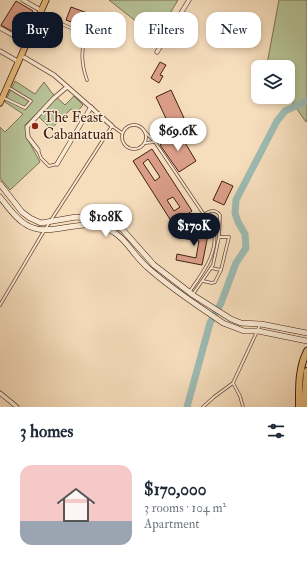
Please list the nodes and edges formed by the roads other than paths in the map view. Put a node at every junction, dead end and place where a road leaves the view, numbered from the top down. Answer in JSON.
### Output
{"nodes":[{"id":1,"x":23,"y":0,"type":"edge"},
{"id":2,"x":46,"y":0,"type":"edge"},
{"id":3,"x":189,"y":0,"type":"edge"},
{"id":4,"x":40,"y":12,"type":"edge"},
{"id":5,"x":41,"y":12,"type":"edge"},
{"id":6,"x":0,"y":28,"type":"edge"},
{"id":7,"x":12,"y":35,"type":"edge"},
{"id":8,"x":25,"y":48,"type":"edge"},
{"id":9,"x":84,"y":48,"type":"edge"},
{"id":10,"x":0,"y":51,"type":"edge"},
{"id":11,"x":157,"y":52,"type":"dead end"},
{"id":12,"x":22,"y":56,"type":"junction"},
{"id":13,"x":19,"y":62,"type":"junction"},
{"id":14,"x":87,"y":80,"type":"dead end"},
{"id":15,"x":7,"y":87,"type":"junction"},
{"id":16,"x":67,"y":87,"type":"junction"},
{"id":17,"x":3,"y":97,"type":"junction"},
{"id":18,"x":0,"y":103,"type":"edge"},
{"id":19,"x":91,"y":107,"type":"junction"},
{"id":20,"x":112,"y":126,"type":"junction"},
{"id":21,"x":144,"y":131,"type":"junction"},
{"id":22,"x":122,"y":133,"type":"junction"},
{"id":23,"x":154,"y":142,"type":"junction"},
{"id":24,"x":144,"y":143,"type":"junction"},
{"id":25,"x":38,"y":150,"type":"joint"},
{"id":26,"x":57,"y":164,"type":"joint"},
{"id":27,"x":0,"y":184,"type":"edge"},
{"id":28,"x":0,"y":197,"type":"edge"},
{"id":29,"x":204,"y":215,"type":"junction"},
{"id":30,"x":50,"y":222,"type":"junction"},
{"id":31,"x":44,"y":231,"type":"junction"},
{"id":32,"x":219,"y":237,"type":"junction"},
{"id":33,"x":211,"y":268,"type":"junction"},
{"id":34,"x":221,"y":270,"type":"junction"},
{"id":35,"x":203,"y":281,"type":"junction"},
{"id":36,"x":190,"y":294,"type":"junction"},
{"id":37,"x":0,"y":305,"type":"edge"},
{"id":38,"x":261,"y":324,"type":"junction"},
{"id":39,"x":258,"y":331,"type":"junction"},
{"id":40,"x":307,"y":333,"type":"edge"},
{"id":41,"x":307,"y":341,"type":"edge"},
{"id":42,"x":307,"y":351,"type":"edge"},
{"id":43,"x":307,"y":361,"type":"edge"},
{"id":44,"x":307,"y":371,"type":"edge"},
{"id":45,"x":304,"y":381,"type":"junction"},
{"id":46,"x":233,"y":383,"type":"junction"},
{"id":47,"x":0,"y":393,"type":"edge"},
{"id":48,"x":17,"y":407,"type":"edge"},
{"id":49,"x":203,"y":407,"type":"edge"},
{"id":50,"x":243,"y":407,"type":"edge"},
{"id":51,"x":304,"y":407,"type":"edge"}],
"edges":[{"from":1,"to":4,"type":"street"},
{"from":2,"to":5,"type":"main road"},
{"from":3,"to":11,"type":"street"},
{"from":6,"to":7,"type":"street"},
{"from":8,"to":12,"type":"main road"},
{"from":9,"to":14,"type":"lane"},
{"from":10,"to":13,"type":"street"},
{"from":12,"to":13,"type":"main road"},
{"from":12,"to":16,"type":"street"},
{"from":13,"to":15,"type":"main road"},
{"from":15,"to":17,"type":"main road"},
{"from":15,"to":17,"type":"lane"},
{"from":16,"to":19,"type":"street"},
{"from":16,"to":25,"type":"street"},
{"from":17,"to":18,"type":"main road"},
{"from":19,"to":20,"type":"street"},
{"from":19,"to":26,"type":"street"},
{"from":20,"to":22,"type":"lane"},
{"from":20,"to":30,"type":"lane"},
{"from":21,"to":22,"type":"lane"},
{"from":21,"to":23,"type":"lane"},
{"from":21,"to":24,"type":"lane"},
{"from":22,"to":24,"type":"lane"},
{"from":23,"to":24,"type":"lane"},
{"from":23,"to":29,"type":"lane"},
{"from":25,"to":26,"type":"lane"},
{"from":27,"to":30,"type":"main road"},
{"from":28,"to":31,"type":"main road"},
{"from":29,"to":32,"type":"lane"},
{"from":29,"to":36,"type":"lane"},
{"from":30,"to":31,"type":"lane"},
{"from":30,"to":36,"type":"main road"},
{"from":31,"to":37,"type":"lane"},
{"from":31,"to":39,"type":"main road"},
{"from":32,"to":33,"type":"lane"},
{"from":32,"to":34,"type":"lane"},
{"from":33,"to":34,"type":"lane"},
{"from":33,"to":35,"type":"lane"},
{"from":34,"to":35,"type":"lane"},
{"from":35,"to":36,"type":"lane"},
{"from":36,"to":38,"type":"main road"},
{"from":38,"to":39,"type":"lane"},
{"from":38,"to":40,"type":"main road"},
{"from":39,"to":41,"type":"main road"},
{"from":39,"to":46,"type":"lane"},
{"from":42,"to":51,"type":"highway"},
{"from":43,"to":45,"type":"highway"},
{"from":44,"to":45,"type":"highway"},
{"from":45,"to":51,"type":"highway"},
{"from":46,"to":49,"type":"lane"},
{"from":46,"to":50,"type":"lane"},
{"from":47,"to":48,"type":"street"}]}
